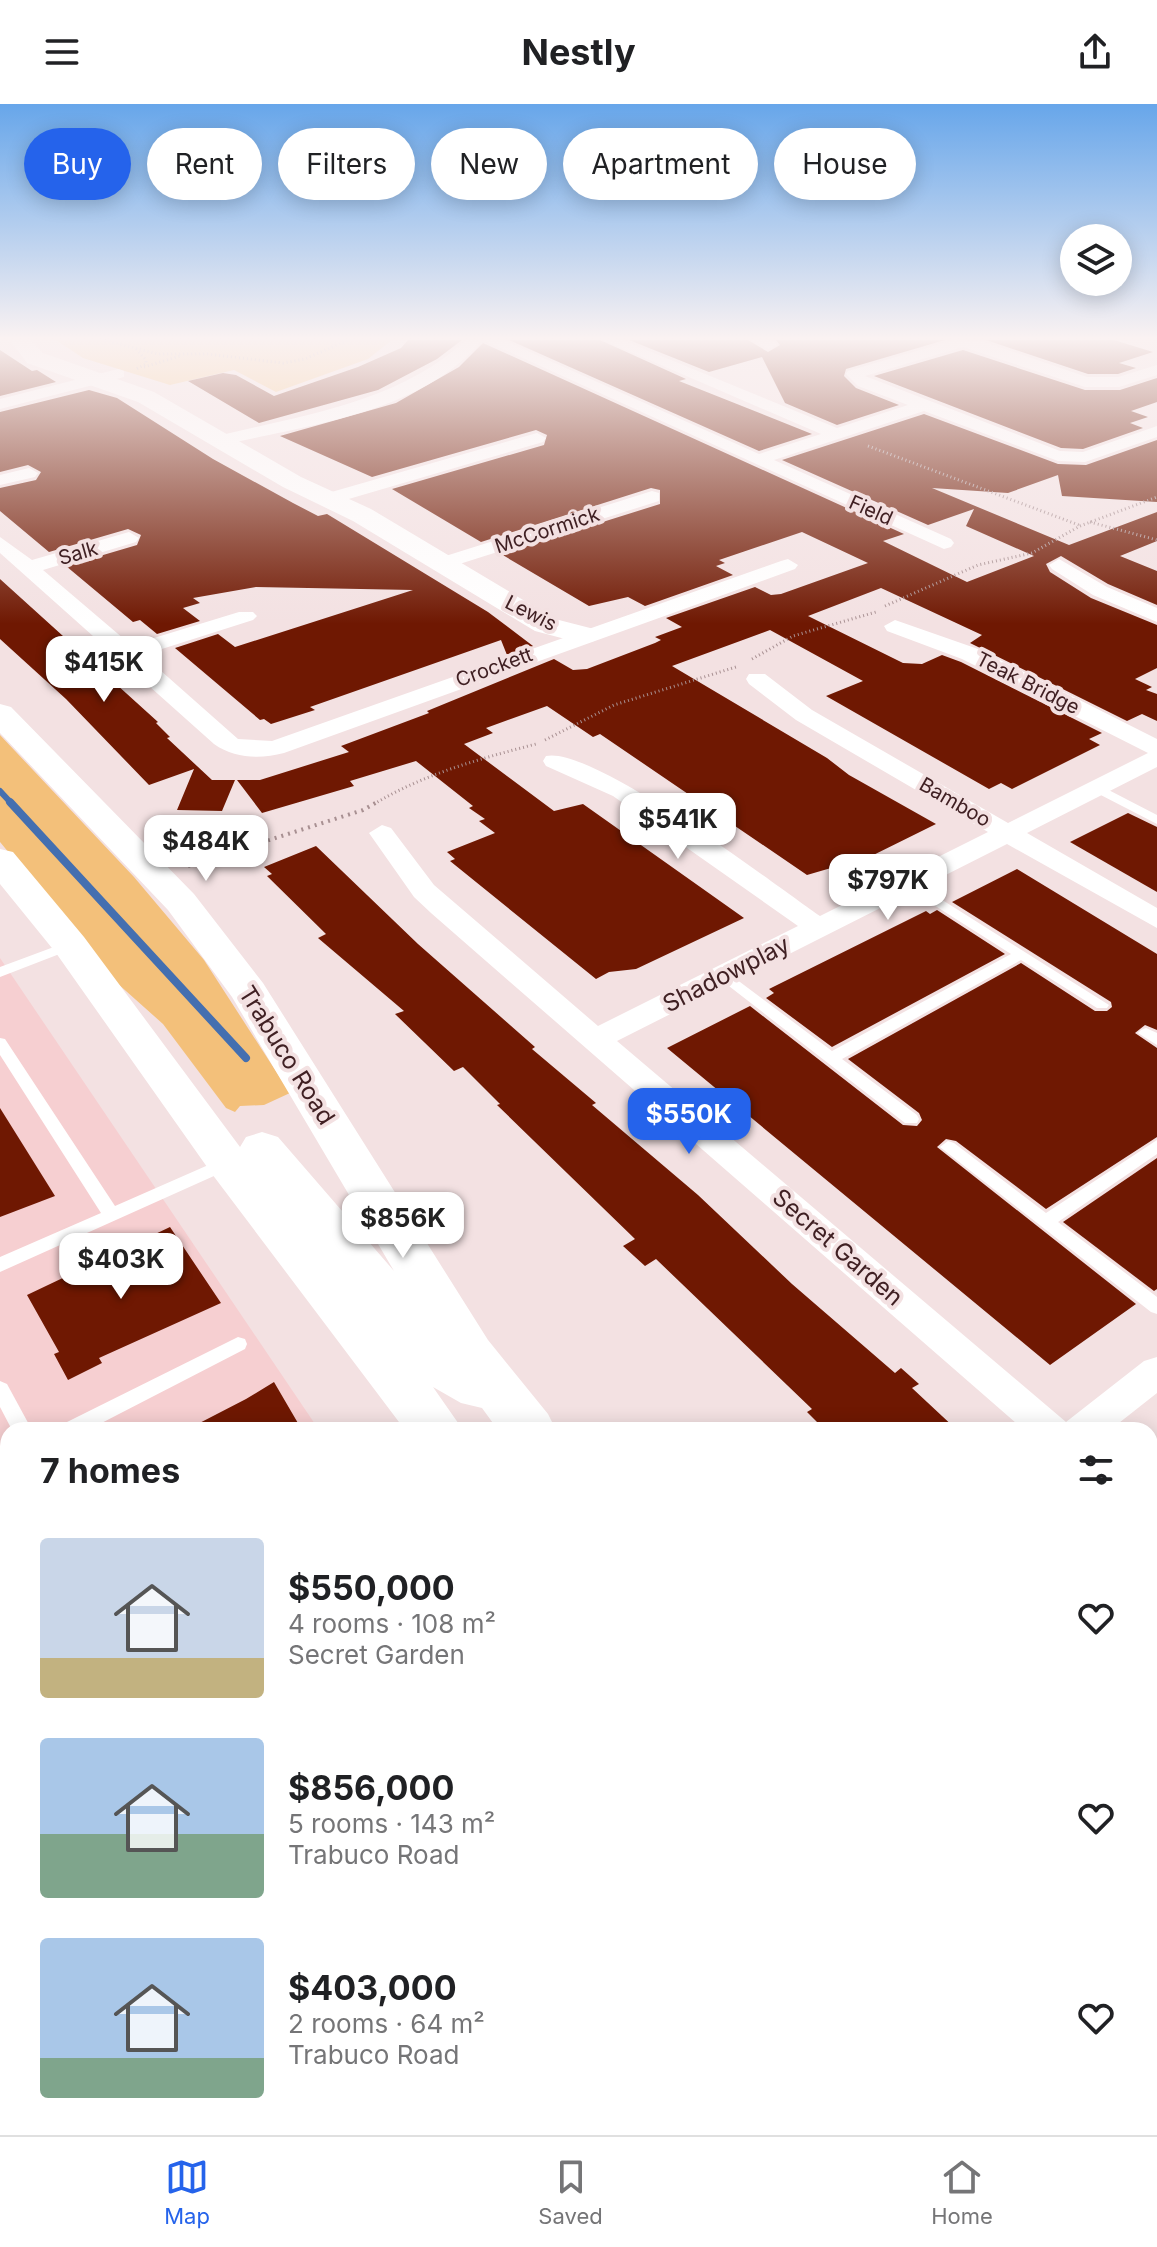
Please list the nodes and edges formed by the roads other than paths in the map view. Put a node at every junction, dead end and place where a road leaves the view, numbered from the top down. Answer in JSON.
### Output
{"nodes":[{"id":1,"x":209,"y":435,"type":"edge"},
{"id":2,"x":240,"y":435,"type":"edge"},
{"id":3,"x":249,"y":435,"type":"edge"},
{"id":4,"x":702,"y":435,"type":"edge"},
{"id":5,"x":834,"y":435,"type":"edge"},
{"id":6,"x":1001,"y":435,"type":"edge"},
{"id":7,"x":1147,"y":435,"type":"edge"},
{"id":8,"x":537,"y":438,"type":"dead end"},
{"id":9,"x":219,"y":441,"type":"junction"},
{"id":10,"x":758,"y":460,"type":"junction"},
{"id":11,"x":29,"y":473,"type":"dead end"},
{"id":12,"x":0,"y":480,"type":"edge"},
{"id":13,"x":353,"y":490,"type":"junction"},
{"id":14,"x":652,"y":497,"type":"dead end"},
{"id":15,"x":328,"y":499,"type":"junction"},
{"id":16,"x":129,"y":538,"type":"dead end"},
{"id":17,"x":0,"y":543,"type":"edge"},
{"id":18,"x":944,"y":543,"type":"dead end"},
{"id":19,"x":473,"y":554,"type":"junction"},
{"id":20,"x":443,"y":563,"type":"junction"},
{"id":21,"x":788,"y":565,"type":"dead end"},
{"id":22,"x":1059,"y":565,"type":"dead end"},
{"id":23,"x":27,"y":568,"type":"junction"},
{"id":24,"x":246,"y":616,"type":"dead end"},
{"id":25,"x":1157,"y":616,"type":"edge"},
{"id":26,"x":895,"y":626,"type":"dead end"},
{"id":27,"x":584,"y":635,"type":"junction"},
{"id":28,"x":127,"y":653,"type":"junction"},
{"id":29,"x":757,"y":679,"type":"dead end"},
{"id":30,"x":0,"y":714,"type":"edge"},
{"id":31,"x":1157,"y":748,"type":"edge"},
{"id":32,"x":1157,"y":758,"type":"edge"},
{"id":33,"x":555,"y":761,"type":"dead end"},
{"id":34,"x":1097,"y":788,"type":"junction"},
{"id":35,"x":368,"y":820,"type":"road end"},
{"id":36,"x":1157,"y":820,"type":"edge"},
{"id":37,"x":1008,"y":833,"type":"junction"},
{"id":38,"x":0,"y":860,"type":"edge"},
{"id":39,"x":909,"y":883,"type":"junction"},
{"id":40,"x":1157,"y":920,"type":"edge"},
{"id":41,"x":819,"y":928,"type":"junction"},
{"id":42,"x":70,"y":945,"type":"junction"},
{"id":43,"x":1022,"y":954,"type":"junction"},
{"id":44,"x":0,"y":972,"type":"edge"},
{"id":45,"x":723,"y":976,"type":"junction"},
{"id":46,"x":1102,"y":1005,"type":"dead end"},
{"id":47,"x":596,"y":1039,"type":"junction"},
{"id":48,"x":0,"y":1043,"type":"edge"},
{"id":49,"x":831,"y":1058,"type":"junction"},
{"id":50,"x":328,"y":1119,"type":"junction"},
{"id":51,"x":911,"y":1119,"type":"dead end"},
{"id":52,"x":1157,"y":1146,"type":"edge"},
{"id":53,"x":948,"y":1147,"type":"dead end"},
{"id":54,"x":245,"y":1156,"type":"junction"},
{"id":55,"x":111,"y":1214,"type":"junction"},
{"id":56,"x":1046,"y":1222,"type":"junction"},
{"id":57,"x":0,"y":1265,"type":"edge"},
{"id":58,"x":1157,"y":1307,"type":"edge"},
{"id":59,"x":238,"y":1344,"type":"dead end"},
{"id":60,"x":1157,"y":1372,"type":"edge"},
{"id":61,"x":0,"y":1389,"type":"edge"},
{"id":62,"x":518,"y":1418,"type":"edge"},
{"id":63,"x":18,"y":1422,"type":"edge"},
{"id":64,"x":86,"y":1422,"type":"edge"},
{"id":65,"x":430,"y":1422,"type":"edge"},
{"id":66,"x":1042,"y":1422,"type":"edge"},
{"id":67,"x":1092,"y":1422,"type":"edge"}],
"edges":[{"from":1,"to":9,"type":"street","name":"Lewis"},
{"from":2,"to":9,"type":"street"},
{"from":3,"to":13,"type":"street","name":"Lewis"},
{"from":4,"to":10,"type":"street","name":"Field"},
{"from":5,"to":10,"type":"street"},
{"from":6,"to":7,"type":"street"},
{"from":8,"to":13,"type":"street"},
{"from":9,"to":15,"type":"street","name":"Lewis"},
{"from":10,"to":18,"type":"street","name":"Field"},
{"from":11,"to":12,"type":"street"},
{"from":13,"to":15,"type":"street"},
{"from":13,"to":19,"type":"street","name":"Lewis"},
{"from":14,"to":19,"type":"street","name":"McCormick"},
{"from":15,"to":20,"type":"street","name":"Lewis"},
{"from":16,"to":23,"type":"street","name":"Salk"},
{"from":17,"to":23,"type":"street"},
{"from":19,"to":20,"type":"street","name":"McCormick"},
{"from":19,"to":27,"type":"street","name":"Lewis"},
{"from":20,"to":27,"type":"street","name":"Lewis"},
{"from":21,"to":27,"type":"street","name":"Crockett"},
{"from":22,"to":25,"type":"street"},
{"from":23,"to":28,"type":"street"},
{"from":24,"to":28,"type":"street"},
{"from":26,"to":31,"type":"street","name":"Teak Bridge"},
{"from":27,"to":28,"type":"street","name":"Crockett"},
{"from":29,"to":37,"type":"street","name":"Bamboo"},
{"from":30,"to":50,"type":"street","name":"Trabuco Road"},
{"from":32,"to":34,"type":"street","name":"Shadowplay"},
{"from":33,"to":41,"type":"street"},
{"from":34,"to":36,"type":"lane"},
{"from":34,"to":37,"type":"street","name":"Shadowplay"},
{"from":35,"to":47,"type":"street","name":"Secret Garden"},
{"from":37,"to":39,"type":"street","name":"Shadowplay"},
{"from":37,"to":40,"type":"street","name":"Bamboo"},
{"from":38,"to":42,"type":"street"},
{"from":39,"to":41,"type":"street","name":"Shadowplay"},
{"from":39,"to":43,"type":"lane"},
{"from":41,"to":45,"type":"street","name":"Shadowplay"},
{"from":42,"to":44,"type":"lane"},
{"from":42,"to":54,"type":"street"},
{"from":43,"to":46,"type":"lane"},
{"from":43,"to":49,"type":"lane"},
{"from":45,"to":47,"type":"street","name":"Shadowplay"},
{"from":45,"to":49,"type":"lane"},
{"from":47,"to":66,"type":"street","name":"Secret Garden"},
{"from":48,"to":55,"type":"lane"},
{"from":49,"to":51,"type":"lane"},
{"from":50,"to":54,"type":"street"},
{"from":50,"to":62,"type":"street","name":"Trabuco Road"},
{"from":52,"to":56,"type":"lane"},
{"from":53,"to":56,"type":"lane"},
{"from":54,"to":55,"type":"lane"},
{"from":54,"to":62,"type":"street"},
{"from":54,"to":65,"type":"street"},
{"from":55,"to":57,"type":"lane"},
{"from":56,"to":58,"type":"lane"},
{"from":59,"to":64,"type":"lane"},
{"from":60,"to":67,"type":"street"},
{"from":61,"to":63,"type":"lane"}]}
